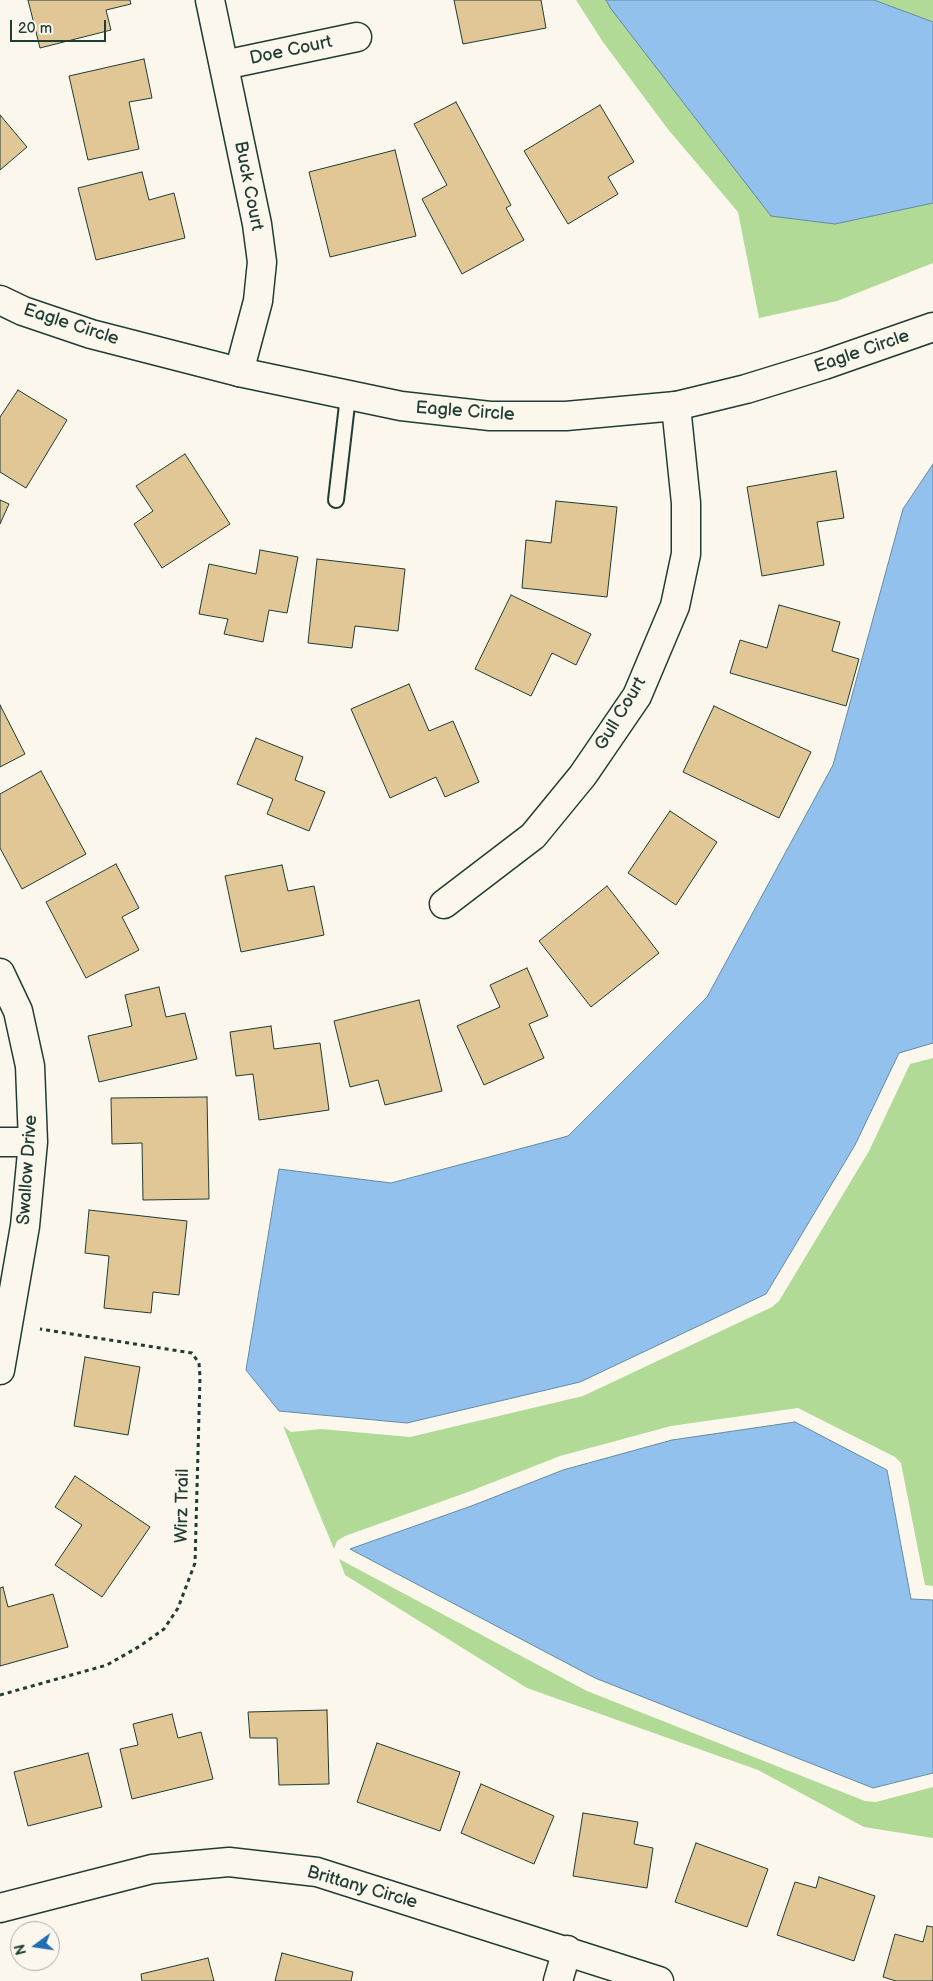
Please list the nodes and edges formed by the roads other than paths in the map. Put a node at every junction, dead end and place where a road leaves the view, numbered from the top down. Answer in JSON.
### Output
{"nodes":[{"id":1,"x":210,"y":0,"type":"edge"},
{"id":2,"x":357,"y":37,"type":"dead end"},
{"id":3,"x":224,"y":65,"type":"junction"},
{"id":4,"x":0,"y":300,"type":"edge"},
{"id":5,"x":933,"y":327,"type":"edge"},
{"id":6,"x":239,"y":372,"type":"junction"},
{"id":7,"x":348,"y":396,"type":"junction"},
{"id":8,"x":676,"y":406,"type":"junction"},
{"id":9,"x":336,"y":500,"type":"dead end"},
{"id":10,"x":444,"y":904,"type":"dead end"},
{"id":11,"x":0,"y":973,"type":"edge"},
{"id":12,"x":0,"y":1142,"type":"edge"},
{"id":13,"x":33,"y":1142,"type":"junction"},
{"id":14,"x":0,"y":1370,"type":"edge"},
{"id":15,"x":0,"y":1908,"type":"edge"},
{"id":16,"x":567,"y":1950,"type":"junction"},
{"id":17,"x":558,"y":1981,"type":"edge"},
{"id":18,"x":659,"y":1981,"type":"edge"}],
"edges":[{"from":1,"to":3,"type":"street","name":"Buck Court"},
{"from":2,"to":3,"type":"street","name":"Doe Court"},
{"from":3,"to":6,"type":"street","name":"Buck Court"},
{"from":4,"to":6,"type":"street","name":"Eagle Circle"},
{"from":5,"to":8,"type":"street","name":"Eagle Circle"},
{"from":6,"to":7,"type":"street","name":"Eagle Circle"},
{"from":7,"to":8,"type":"street","name":"Eagle Circle"},
{"from":7,"to":9,"type":"lane"},
{"from":8,"to":10,"type":"street","name":"Gull Court"},
{"from":11,"to":13,"type":"street","name":"Swallow Drive"},
{"from":12,"to":13,"type":"street"},
{"from":13,"to":14,"type":"street","name":"Swallow Drive"},
{"from":15,"to":16,"type":"street","name":"Brittany Circle"},
{"from":16,"to":17,"type":"street"},
{"from":16,"to":18,"type":"street","name":"Brittany Circle"}]}
